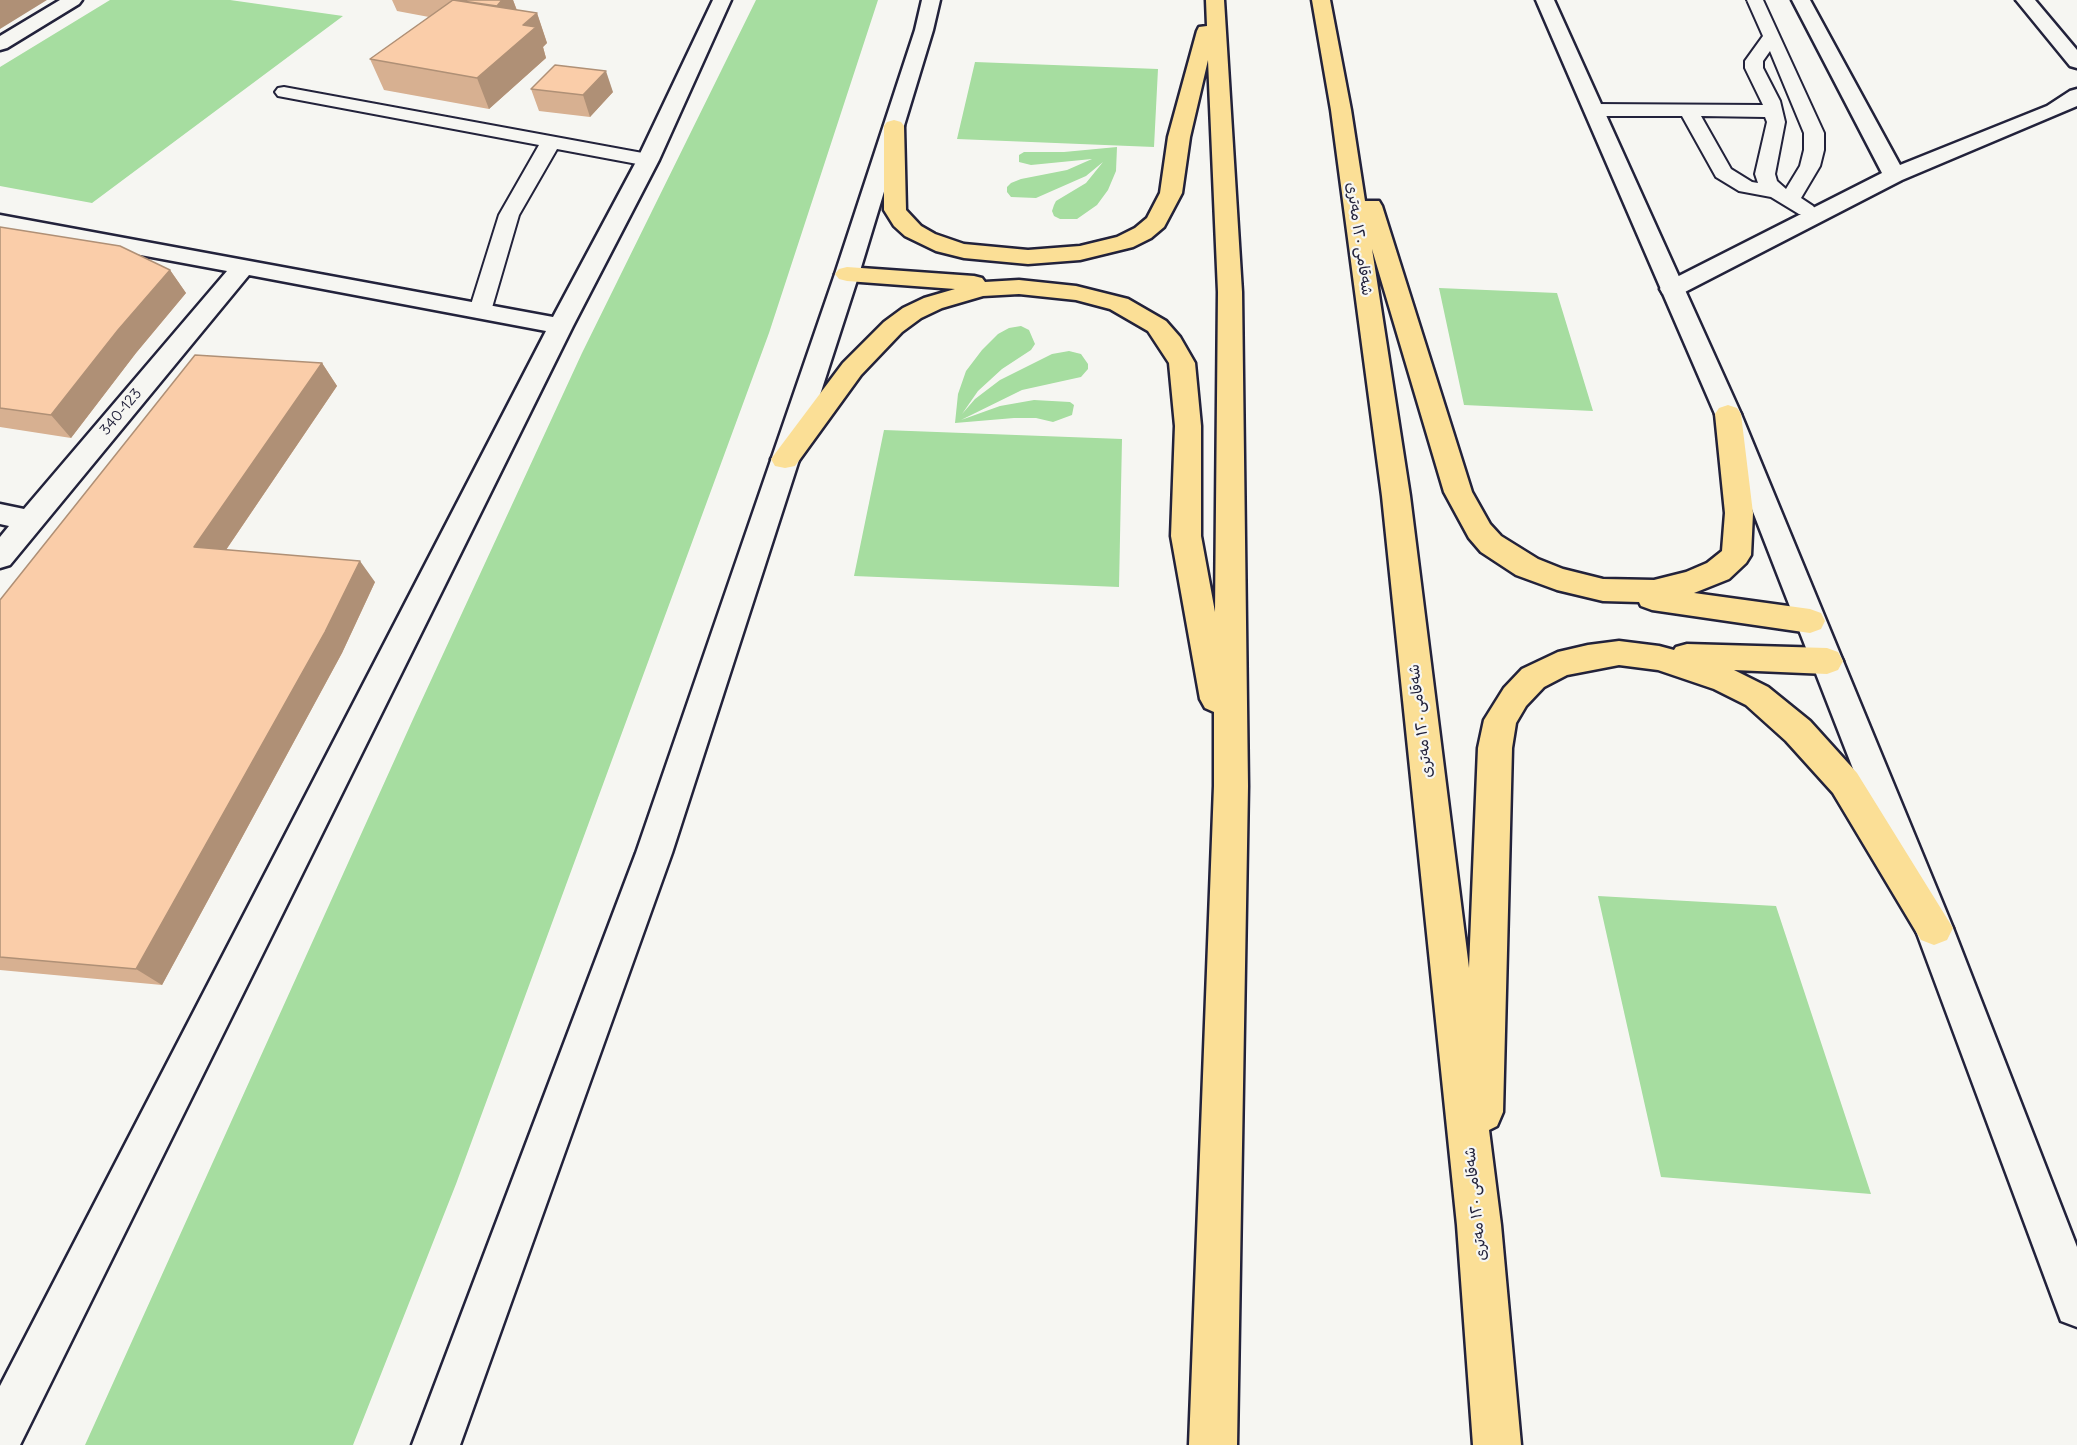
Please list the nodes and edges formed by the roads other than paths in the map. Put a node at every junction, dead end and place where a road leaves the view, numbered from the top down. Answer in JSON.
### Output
{"nodes":[{"id":1,"x":73,"y":0,"type":"edge"},
{"id":2,"x":722,"y":0,"type":"edge"},
{"id":3,"x":931,"y":0,"type":"edge"},
{"id":4,"x":1214,"y":0,"type":"edge"},
{"id":5,"x":1321,"y":0,"type":"edge"},
{"id":6,"x":1545,"y":0,"type":"edge"},
{"id":7,"x":1755,"y":0,"type":"edge"},
{"id":8,"x":1801,"y":0,"type":"edge"},
{"id":9,"x":2025,"y":0,"type":"edge"},
{"id":10,"x":1772,"y":35,"type":"junction"},
{"id":11,"x":0,"y":44,"type":"edge"},
{"id":12,"x":2077,"y":62,"type":"edge"},
{"id":13,"x":284,"y":92,"type":"dead end"},
{"id":14,"x":2077,"y":95,"type":"edge"},
{"id":15,"x":1341,"y":110,"type":"junction"},
{"id":16,"x":1594,"y":110,"type":"junction"},
{"id":17,"x":1689,"y":111,"type":"junction"},
{"id":18,"x":1774,"y":111,"type":"junction"},
{"id":19,"x":894,"y":126,"type":"junction"},
{"id":20,"x":550,"y":142,"type":"junction"},
{"id":21,"x":648,"y":160,"type":"junction"},
{"id":22,"x":1894,"y":175,"type":"junction"},
{"id":23,"x":1783,"y":197,"type":"junction"},
{"id":24,"x":1816,"y":215,"type":"junction"},
{"id":25,"x":0,"y":222,"type":"edge"},
{"id":26,"x":986,"y":254,"type":"junction"},
{"id":27,"x":243,"y":267,"type":"junction"},
{"id":28,"x":849,"y":267,"type":"junction"},
{"id":29,"x":1019,"y":287,"type":"junction"},
{"id":30,"x":1672,"y":289,"type":"junction"},
{"id":31,"x":480,"y":311,"type":"junction"},
{"id":32,"x":561,"y":326,"type":"junction"},
{"id":33,"x":1728,"y":414,"type":"junction"},
{"id":34,"x":785,"y":459,"type":"junction"},
{"id":35,"x":0,"y":513,"type":"edge"},
{"id":36,"x":30,"y":520,"type":"junction"},
{"id":37,"x":0,"y":557,"type":"edge"},
{"id":38,"x":1603,"y":590,"type":"junction"},
{"id":39,"x":1810,"y":621,"type":"junction"},
{"id":40,"x":1619,"y":653,"type":"junction"},
{"id":41,"x":1827,"y":661,"type":"junction"},
{"id":42,"x":1232,"y":786,"type":"junction"},
{"id":43,"x":1934,"y":928,"type":"junction"},
{"id":44,"x":1479,"y":1225,"type":"junction"},
{"id":45,"x":2077,"y":1305,"type":"edge"},
{"id":46,"x":0,"y":1435,"type":"edge"},
{"id":47,"x":436,"y":1445,"type":"edge"},
{"id":48,"x":1213,"y":1445,"type":"edge"},
{"id":49,"x":1497,"y":1445,"type":"edge"}],
"edges":[{"from":1,"to":11,"type":"street"},
{"from":2,"to":21,"type":"street"},
{"from":3,"to":19,"type":"street"},
{"from":4,"to":26,"type":"highway"},
{"from":4,"to":42,"type":"highway"},
{"from":5,"to":15,"type":"highway","name":"شەقامی ١٢٠ مەتری"},
{"from":6,"to":16,"type":"street"},
{"from":7,"to":10,"type":"lane"},
{"from":8,"to":22,"type":"street"},
{"from":9,"to":12,"type":"street"},
{"from":10,"to":18,"type":"lane"},
{"from":10,"to":23,"type":"lane"},
{"from":13,"to":20,"type":"lane"},
{"from":14,"to":22,"type":"street"},
{"from":15,"to":38,"type":"highway"},
{"from":15,"to":44,"type":"highway","name":"شەقامی ١٢٠ مەتری"},
{"from":16,"to":17,"type":"lane"},
{"from":16,"to":30,"type":"street"},
{"from":17,"to":18,"type":"lane"},
{"from":17,"to":23,"type":"lane"},
{"from":18,"to":23,"type":"lane"},
{"from":19,"to":26,"type":"highway"},
{"from":19,"to":28,"type":"street"},
{"from":20,"to":21,"type":"lane"},
{"from":20,"to":31,"type":"lane"},
{"from":21,"to":32,"type":"street"},
{"from":22,"to":24,"type":"street"},
{"from":23,"to":24,"type":"lane"},
{"from":24,"to":30,"type":"street"},
{"from":25,"to":27,"type":"street"},
{"from":26,"to":28,"type":"highway"},
{"from":27,"to":31,"type":"street"},
{"from":27,"to":36,"type":"street","name":"340-123"},
{"from":28,"to":29,"type":"highway"},
{"from":28,"to":34,"type":"street"},
{"from":29,"to":34,"type":"highway"},
{"from":29,"to":42,"type":"highway"},
{"from":30,"to":33,"type":"street"},
{"from":31,"to":32,"type":"street"},
{"from":32,"to":46,"type":"street"},
{"from":33,"to":38,"type":"highway"},
{"from":33,"to":39,"type":"street"},
{"from":34,"to":47,"type":"street"},
{"from":35,"to":36,"type":"street"},
{"from":36,"to":37,"type":"street","name":"340-123"},
{"from":38,"to":39,"type":"highway"},
{"from":39,"to":41,"type":"street"},
{"from":40,"to":41,"type":"highway"},
{"from":40,"to":43,"type":"highway"},
{"from":40,"to":44,"type":"highway"},
{"from":41,"to":43,"type":"street"},
{"from":42,"to":48,"type":"highway"},
{"from":43,"to":45,"type":"street"},
{"from":44,"to":49,"type":"highway","name":"شەقامی ١٢٠ مەتری"}]}
